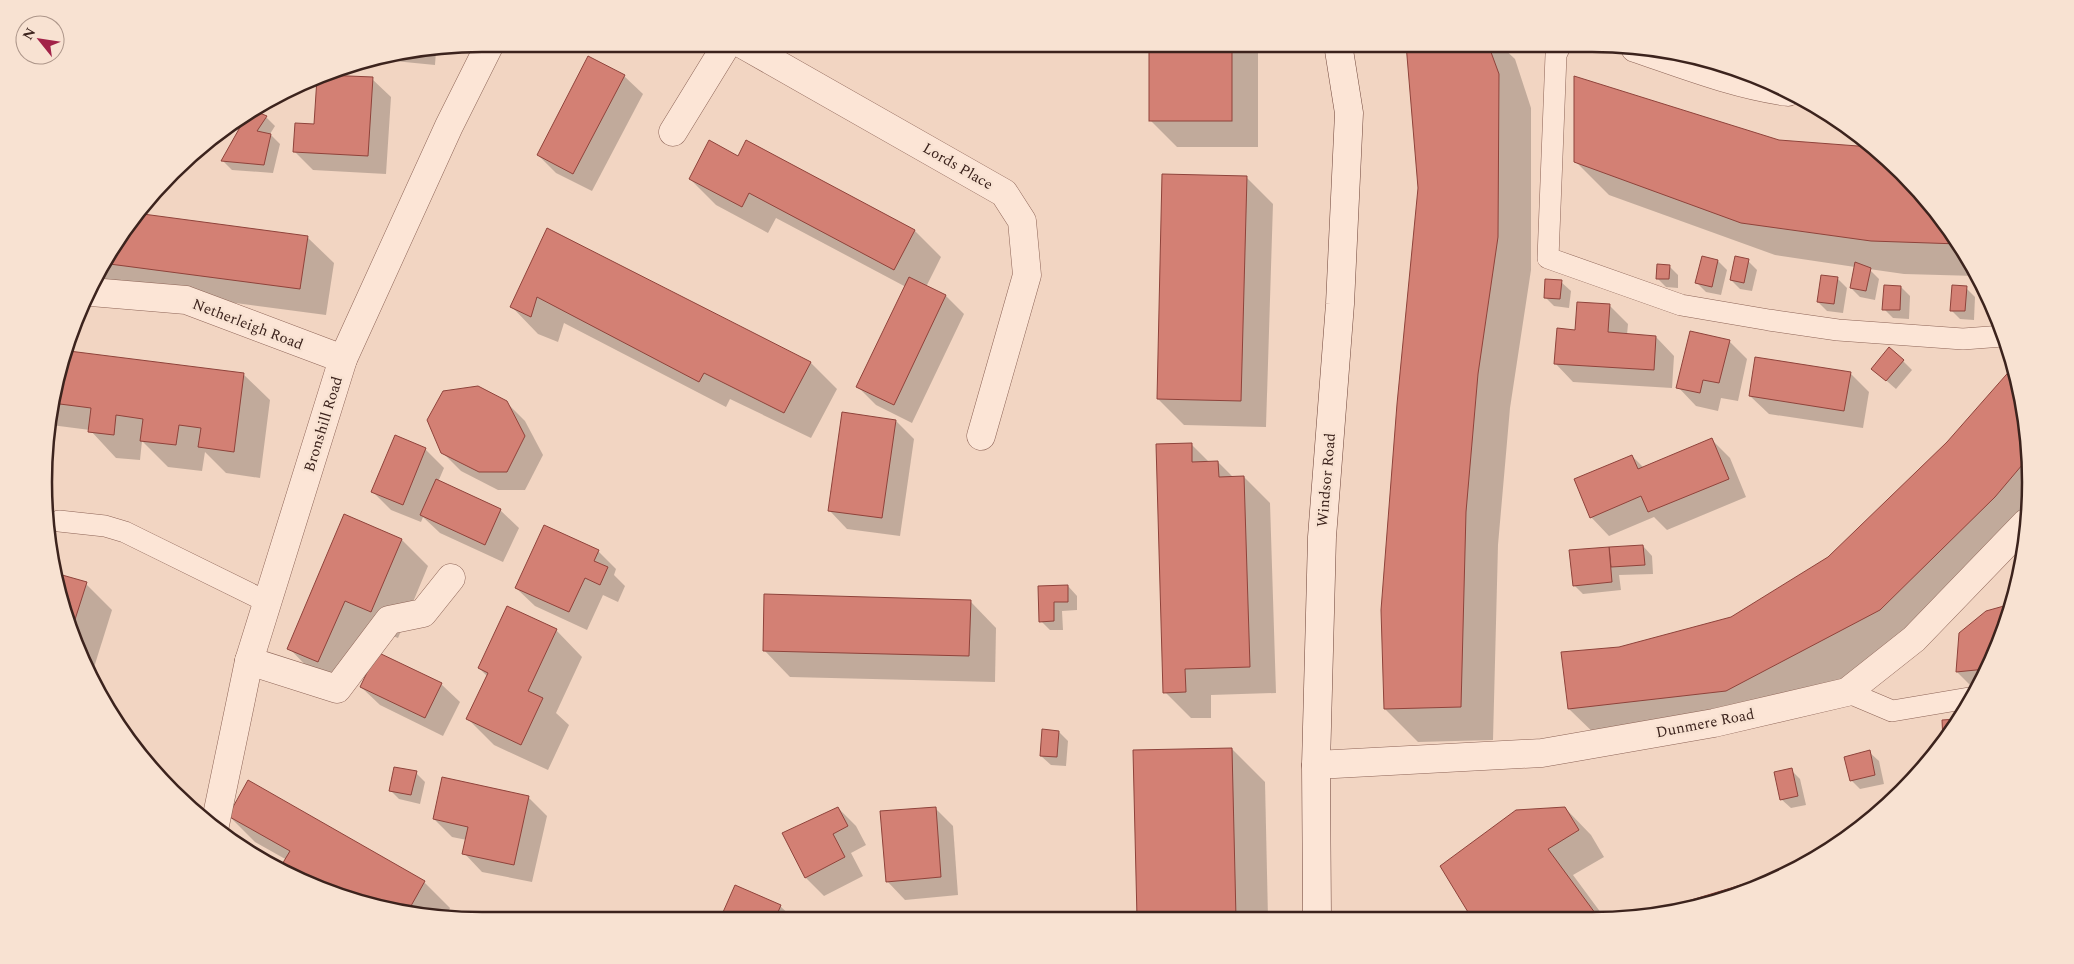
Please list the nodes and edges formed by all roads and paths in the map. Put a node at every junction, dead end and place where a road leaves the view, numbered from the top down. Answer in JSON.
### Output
{"nodes":[{"id":1,"x":486,"y":52,"type":"edge"},
{"id":2,"x":721,"y":52,"type":"edge"},
{"id":3,"x":756,"y":52,"type":"edge"},
{"id":4,"x":1339,"y":52,"type":"edge"},
{"id":5,"x":1557,"y":52,"type":"edge"},
{"id":6,"x":1725,"y":74,"type":"edge"},
{"id":7,"x":1738,"y":78,"type":"edge"},
{"id":8,"x":673,"y":132,"type":"dead end"},
{"id":9,"x":97,"y":292,"type":"edge"},
{"id":10,"x":1996,"y":337,"type":"edge"},
{"id":11,"x":343,"y":360,"type":"junction"},
{"id":12,"x":981,"y":436,"type":"dead end"},
{"id":13,"x":59,"y":521,"type":"dead end"},
{"id":14,"x":2019,"y":530,"type":"edge"},
{"id":15,"x":451,"y":578,"type":"dead end"},
{"id":16,"x":267,"y":602,"type":"junction"},
{"id":17,"x":249,"y":661,"type":"junction"},
{"id":18,"x":1847,"y":692,"type":"junction"},
{"id":19,"x":1963,"y":699,"type":"edge"},
{"id":20,"x":1316,"y":765,"type":"junction"},
{"id":21,"x":216,"y":819,"type":"edge"},
{"id":22,"x":1317,"y":912,"type":"edge"}],
"edges":[{"from":1,"to":11,"type":"street","name":"Bronshill Road"},
{"from":2,"to":8,"type":"street"},
{"from":3,"to":12,"type":"street","name":"Lords Place"},
{"from":4,"to":20,"type":"street","name":"Windsor Road"},
{"from":5,"to":10,"type":"lane"},
{"from":6,"to":7,"type":"street"},
{"from":9,"to":11,"type":"street","name":"Netherleigh Road"},
{"from":11,"to":16,"type":"street","name":"Bronshill Road"},
{"from":13,"to":16,"type":"lane"},
{"from":14,"to":18,"type":"street","name":"Dunmere Road"},
{"from":15,"to":17,"type":"street"},
{"from":16,"to":17,"type":"street","name":"Bronshill Road"},
{"from":17,"to":21,"type":"street","name":"Bronshill Road"},
{"from":18,"to":19,"type":"lane"},
{"from":18,"to":20,"type":"street","name":"Dunmere Road"},
{"from":20,"to":22,"type":"street","name":"Windsor Road"}]}
